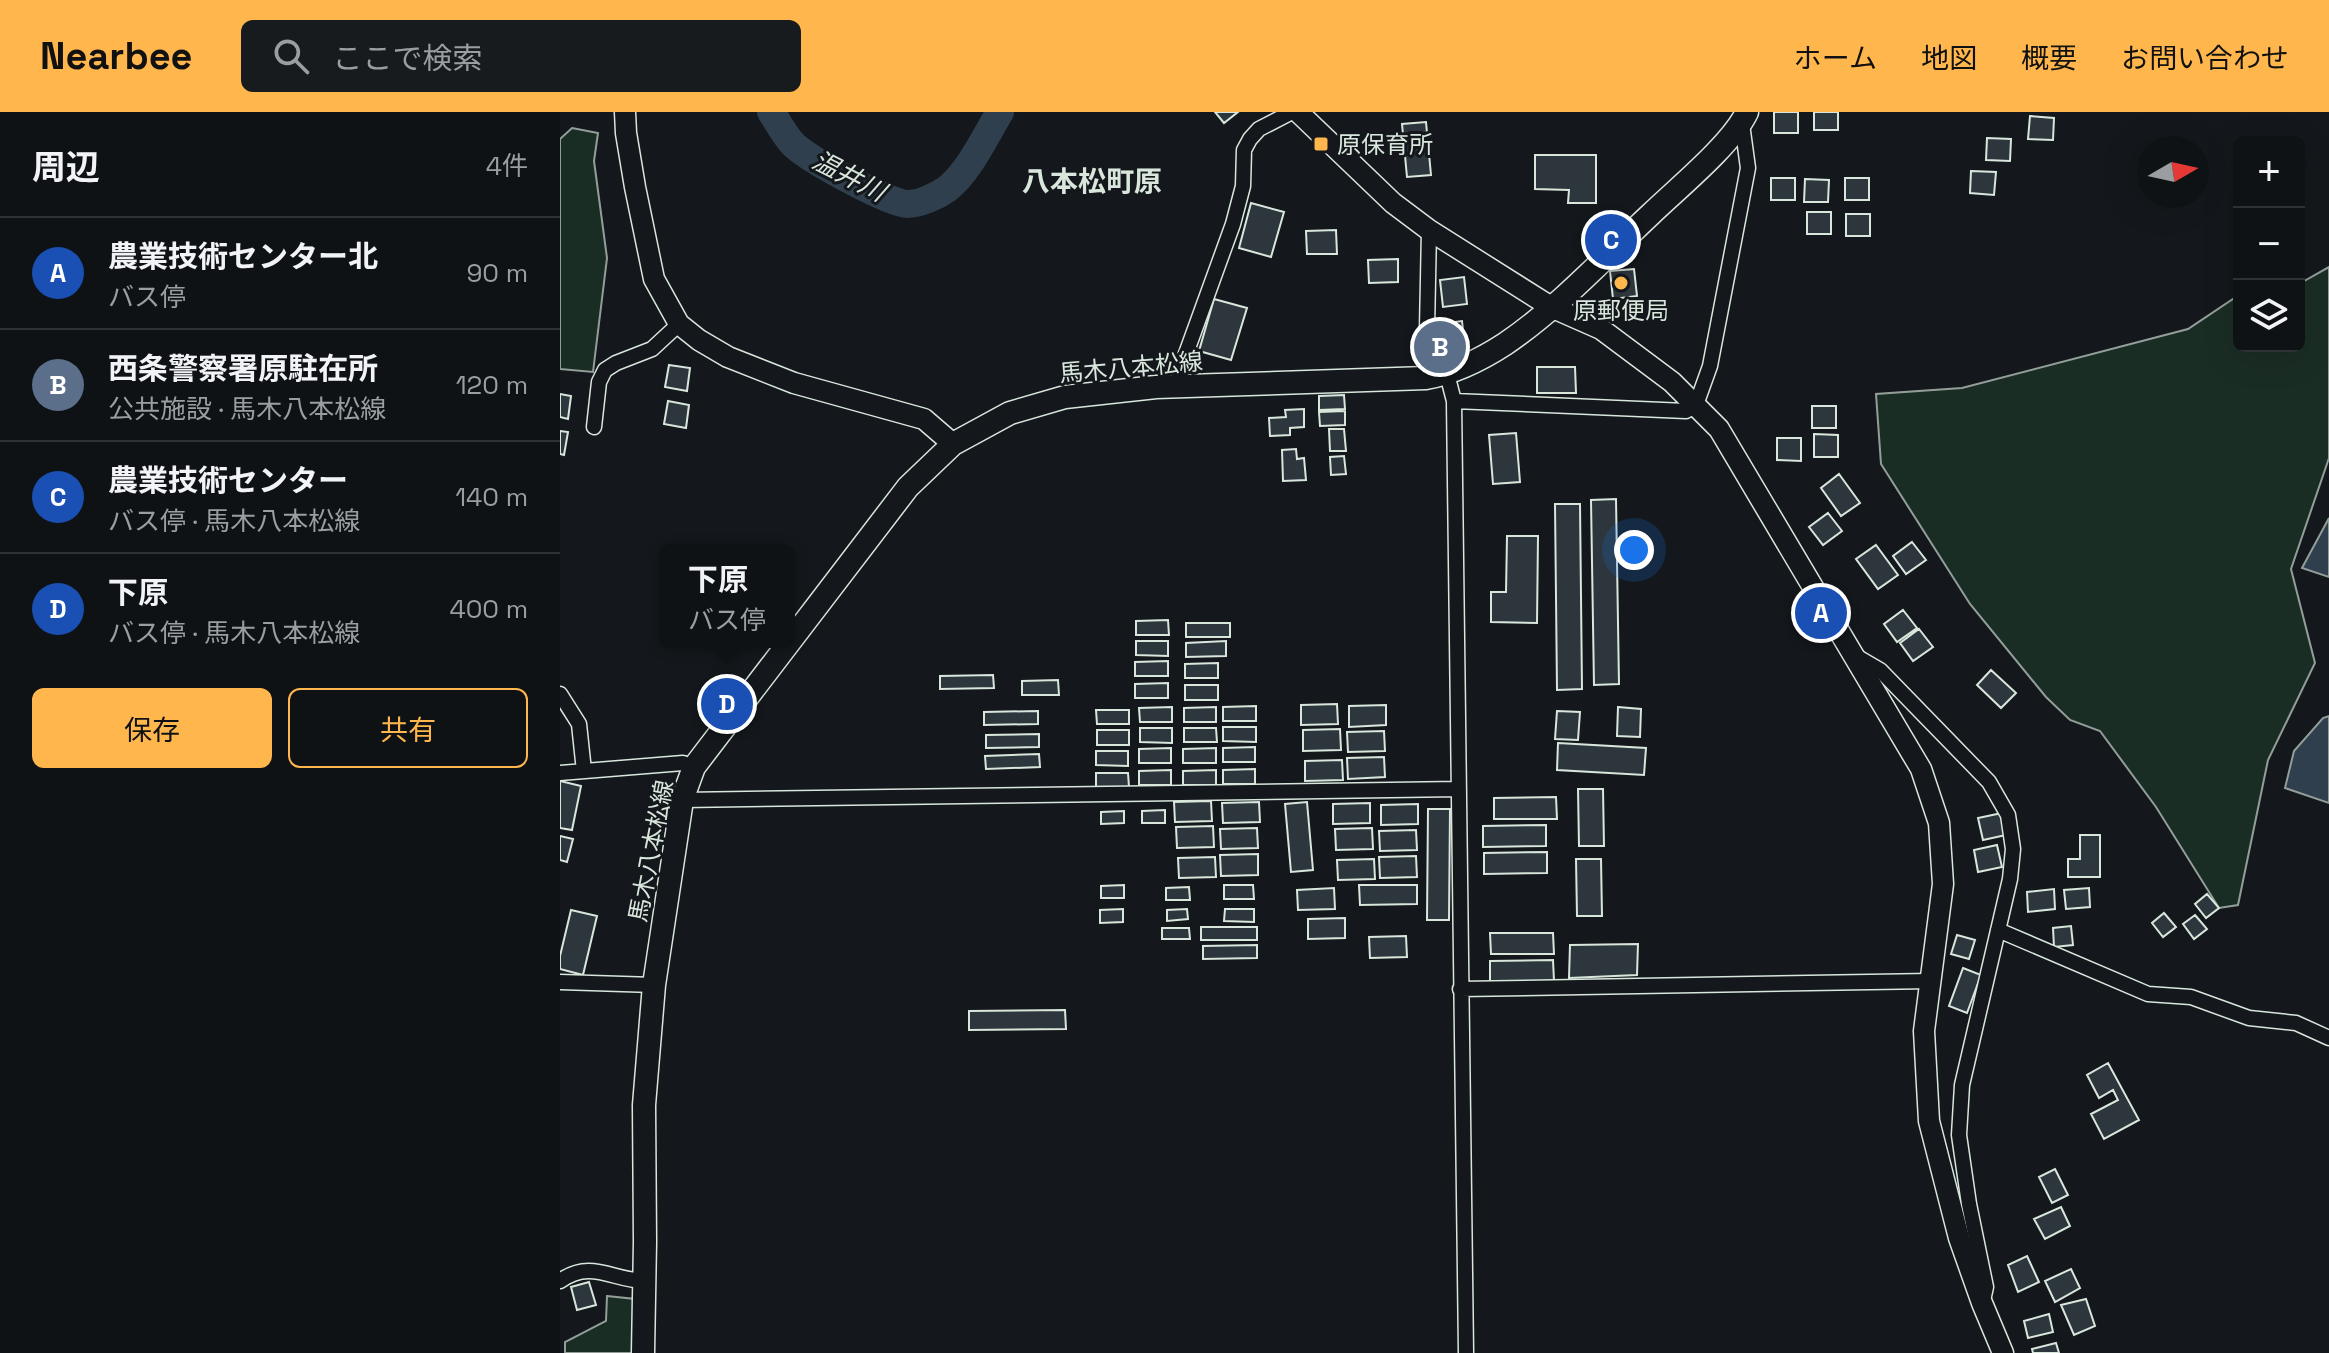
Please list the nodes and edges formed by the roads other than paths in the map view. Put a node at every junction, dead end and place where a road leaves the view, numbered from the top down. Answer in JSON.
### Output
{"nodes":[{"id":1,"x":625,"y":112,"type":"edge"},
{"id":2,"x":1295,"y":112,"type":"edge"},
{"id":3,"x":1744,"y":118,"type":"edge"},
{"id":4,"x":1429,"y":230,"type":"junction"},
{"id":5,"x":1551,"y":307,"type":"junction"},
{"id":6,"x":679,"y":324,"type":"junction"},
{"id":7,"x":1436,"y":376,"type":"junction"},
{"id":8,"x":1179,"y":386,"type":"junction"},
{"id":9,"x":1454,"y":401,"type":"junction"},
{"id":10,"x":1696,"y":405,"type":"junction"},
{"id":11,"x":594,"y":427,"type":"dead end"},
{"id":12,"x":953,"y":444,"type":"junction"},
{"id":13,"x":795,"y":635,"type":"edge"},
{"id":14,"x":785,"y":648,"type":"edge"},
{"id":15,"x":1852,"y":654,"type":"junction"},
{"id":16,"x":560,"y":694,"type":"edge"},
{"id":17,"x":694,"y":767,"type":"junction"},
{"id":18,"x":584,"y":771,"type":"junction"},
{"id":19,"x":560,"y":773,"type":"edge"},
{"id":20,"x":1459,"y":789,"type":"junction"},
{"id":21,"x":682,"y":800,"type":"junction"},
{"id":22,"x":1998,"y":930,"type":"junction"},
{"id":23,"x":1931,"y":981,"type":"junction"},
{"id":24,"x":560,"y":982,"type":"edge"},
{"id":25,"x":654,"y":985,"type":"junction"},
{"id":26,"x":1460,"y":989,"type":"junction"},
{"id":27,"x":2329,"y":1038,"type":"edge"},
{"id":28,"x":560,"y":1281,"type":"edge"},
{"id":29,"x":644,"y":1281,"type":"junction"},
{"id":30,"x":1982,"y":1303,"type":"junction"},
{"id":31,"x":643,"y":1353,"type":"edge"},
{"id":32,"x":1466,"y":1353,"type":"edge"},
{"id":33,"x":2003,"y":1353,"type":"edge"}],
"edges":[{"from":1,"to":6,"type":"street"},
{"from":2,"to":4,"type":"street"},
{"from":2,"to":8,"type":"street"},
{"from":3,"to":5,"type":"main road","name":"馬木八本松線"},
{"from":3,"to":10,"type":"street"},
{"from":4,"to":5,"type":"street"},
{"from":4,"to":7,"type":"street"},
{"from":5,"to":7,"type":"main road","name":"馬木八本松線"},
{"from":5,"to":10,"type":"street"},
{"from":6,"to":11,"type":"street"},
{"from":6,"to":12,"type":"street"},
{"from":7,"to":8,"type":"main road","name":"馬木八本松線"},
{"from":7,"to":9,"type":"street"},
{"from":8,"to":12,"type":"main road","name":"馬木八本松線"},
{"from":9,"to":10,"type":"street"},
{"from":9,"to":20,"type":"street"},
{"from":10,"to":15,"type":"street"},
{"from":12,"to":13,"type":"main road","name":"馬木八本松線"},
{"from":14,"to":17,"type":"main road","name":"馬木八本松線"},
{"from":15,"to":22,"type":"street"},
{"from":15,"to":23,"type":"street"},
{"from":16,"to":18,"type":"street"},
{"from":17,"to":18,"type":"street"},
{"from":17,"to":21,"type":"main road","name":"馬木八本松線"},
{"from":18,"to":19,"type":"street"},
{"from":20,"to":21,"type":"street"},
{"from":20,"to":26,"type":"street"},
{"from":21,"to":25,"type":"main road","name":"馬木八本松線"},
{"from":22,"to":27,"type":"street"},
{"from":22,"to":30,"type":"street"},
{"from":23,"to":26,"type":"street"},
{"from":23,"to":30,"type":"street"},
{"from":24,"to":25,"type":"street"},
{"from":25,"to":29,"type":"main road","name":"馬木八本松線"},
{"from":26,"to":32,"type":"street"},
{"from":28,"to":29,"type":"street"},
{"from":29,"to":31,"type":"main road","name":"馬木八本松線"},
{"from":30,"to":33,"type":"street"}]}
